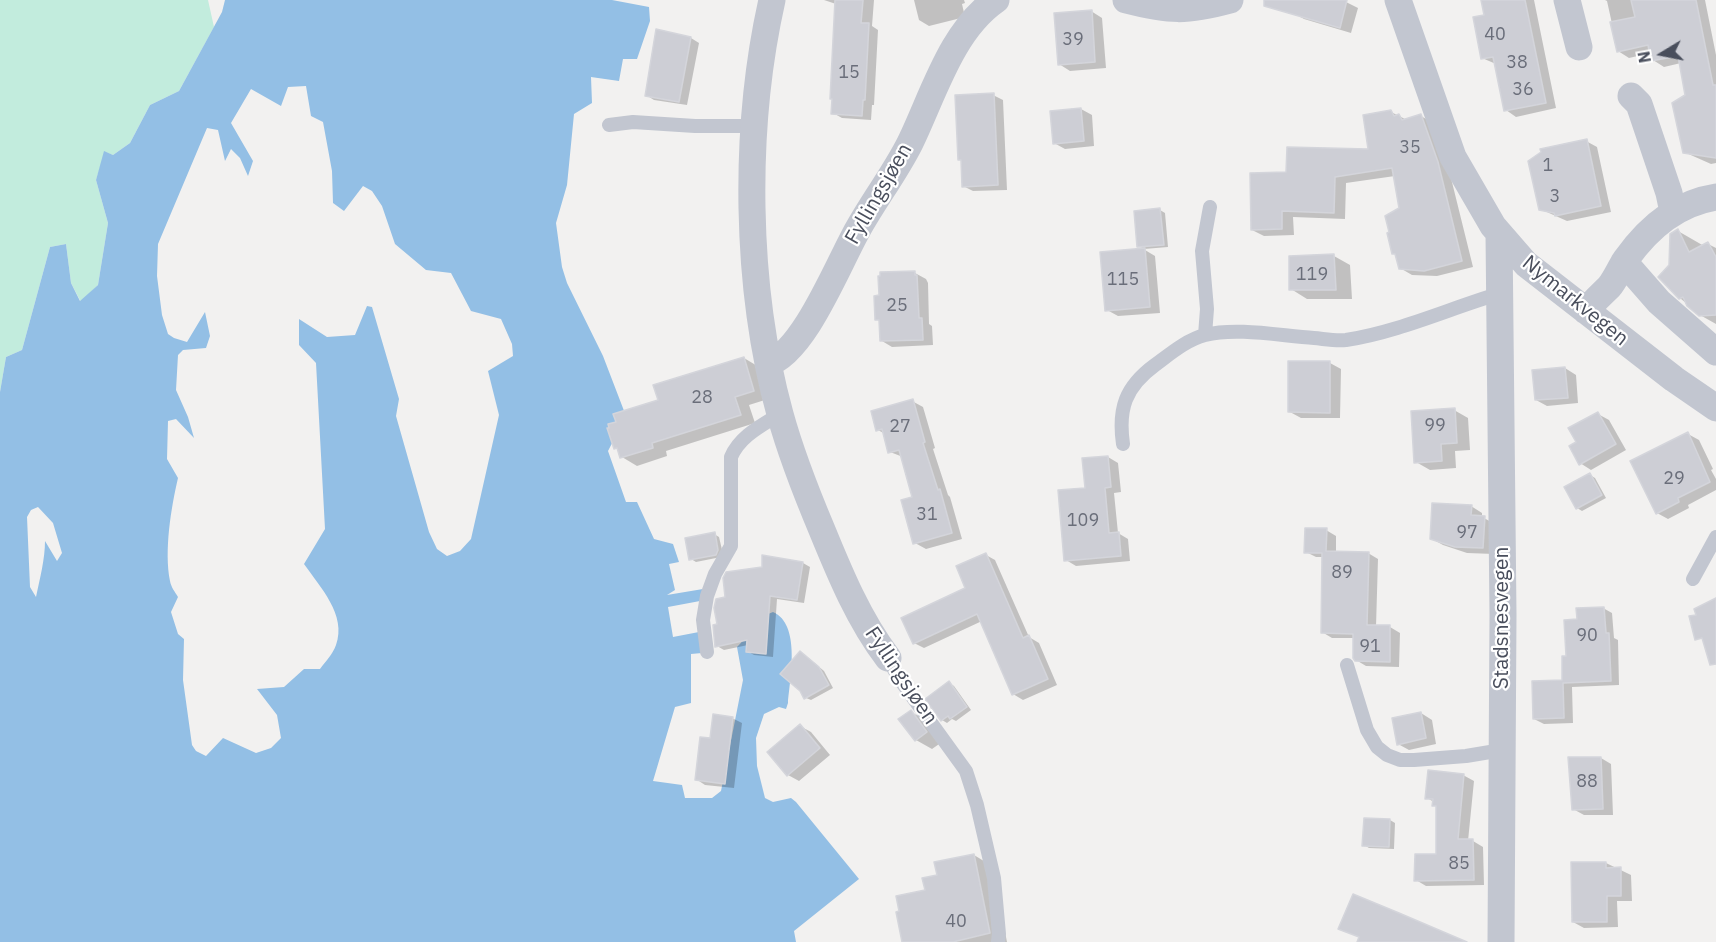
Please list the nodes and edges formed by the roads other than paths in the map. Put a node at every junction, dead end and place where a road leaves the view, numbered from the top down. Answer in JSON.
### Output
{"nodes":[{"id":1,"x":772,"y":0,"type":"edge"},
{"id":2,"x":1126,"y":0,"type":"edge"},
{"id":3,"x":1230,"y":0,"type":"edge"},
{"id":4,"x":1398,"y":0,"type":"edge"},
{"id":5,"x":1567,"y":0,"type":"edge"},
{"id":6,"x":987,"y":8,"type":"edge"},
{"id":7,"x":1579,"y":47,"type":"dead end"},
{"id":8,"x":1631,"y":96,"type":"dead end"},
{"id":9,"x":609,"y":125,"type":"dead end"},
{"id":10,"x":755,"y":126,"type":"junction"},
{"id":11,"x":1716,"y":198,"type":"edge"},
{"id":12,"x":1210,"y":207,"type":"dead end"},
{"id":13,"x":1673,"y":212,"type":"junction"},
{"id":14,"x":1499,"y":234,"type":"junction"},
{"id":15,"x":1624,"y":262,"type":"junction"},
{"id":16,"x":1498,"y":294,"type":"junction"},
{"id":17,"x":1586,"y":311,"type":"junction"},
{"id":18,"x":1205,"y":335,"type":"junction"},
{"id":19,"x":1716,"y":352,"type":"edge"},
{"id":20,"x":768,"y":363,"type":"junction"},
{"id":21,"x":1716,"y":408,"type":"edge"},
{"id":22,"x":780,"y":414,"type":"junction"},
{"id":23,"x":1123,"y":444,"type":"dead end"},
{"id":24,"x":1716,"y":537,"type":"edge"},
{"id":25,"x":1693,"y":579,"type":"dead end"},
{"id":26,"x":707,"y":652,"type":"dead end"},
{"id":27,"x":888,"y":658,"type":"joint"},
{"id":28,"x":1347,"y":665,"type":"dead end"},
{"id":29,"x":1502,"y":750,"type":"junction"},
{"id":30,"x":998,"y":942,"type":"edge"},
{"id":31,"x":1501,"y":942,"type":"edge"}],
"edges":[{"from":1,"to":10,"type":"street","name":"Fyllingsjøen"},
{"from":2,"to":3,"type":"street"},
{"from":4,"to":14,"type":"street","name":"Nymarkvegen"},
{"from":5,"to":7,"type":"street"},
{"from":6,"to":20,"type":"street","name":"Fyllingsjøen"},
{"from":8,"to":13,"type":"street"},
{"from":9,"to":10,"type":"lane"},
{"from":10,"to":20,"type":"street","name":"Fyllingsjøen"},
{"from":11,"to":13,"type":"street"},
{"from":12,"to":18,"type":"lane"},
{"from":13,"to":15,"type":"street"},
{"from":14,"to":16,"type":"street","name":"Stadsnesvegen"},
{"from":14,"to":17,"type":"street","name":"Nymarkvegen"},
{"from":15,"to":17,"type":"street"},
{"from":15,"to":19,"type":"street"},
{"from":16,"to":18,"type":"lane"},
{"from":16,"to":29,"type":"street","name":"Stadsnesvegen"},
{"from":17,"to":21,"type":"street","name":"Nymarkvegen"},
{"from":18,"to":23,"type":"lane"},
{"from":20,"to":22,"type":"street","name":"Fyllingsjøen"},
{"from":22,"to":26,"type":"lane"},
{"from":22,"to":27,"type":"street","name":"Fyllingsjøen"},
{"from":24,"to":25,"type":"lane"},
{"from":27,"to":30,"type":"lane","name":"Fyllingsjøen"},
{"from":28,"to":29,"type":"lane"},
{"from":29,"to":31,"type":"street","name":"Stadsnesvegen"}]}
